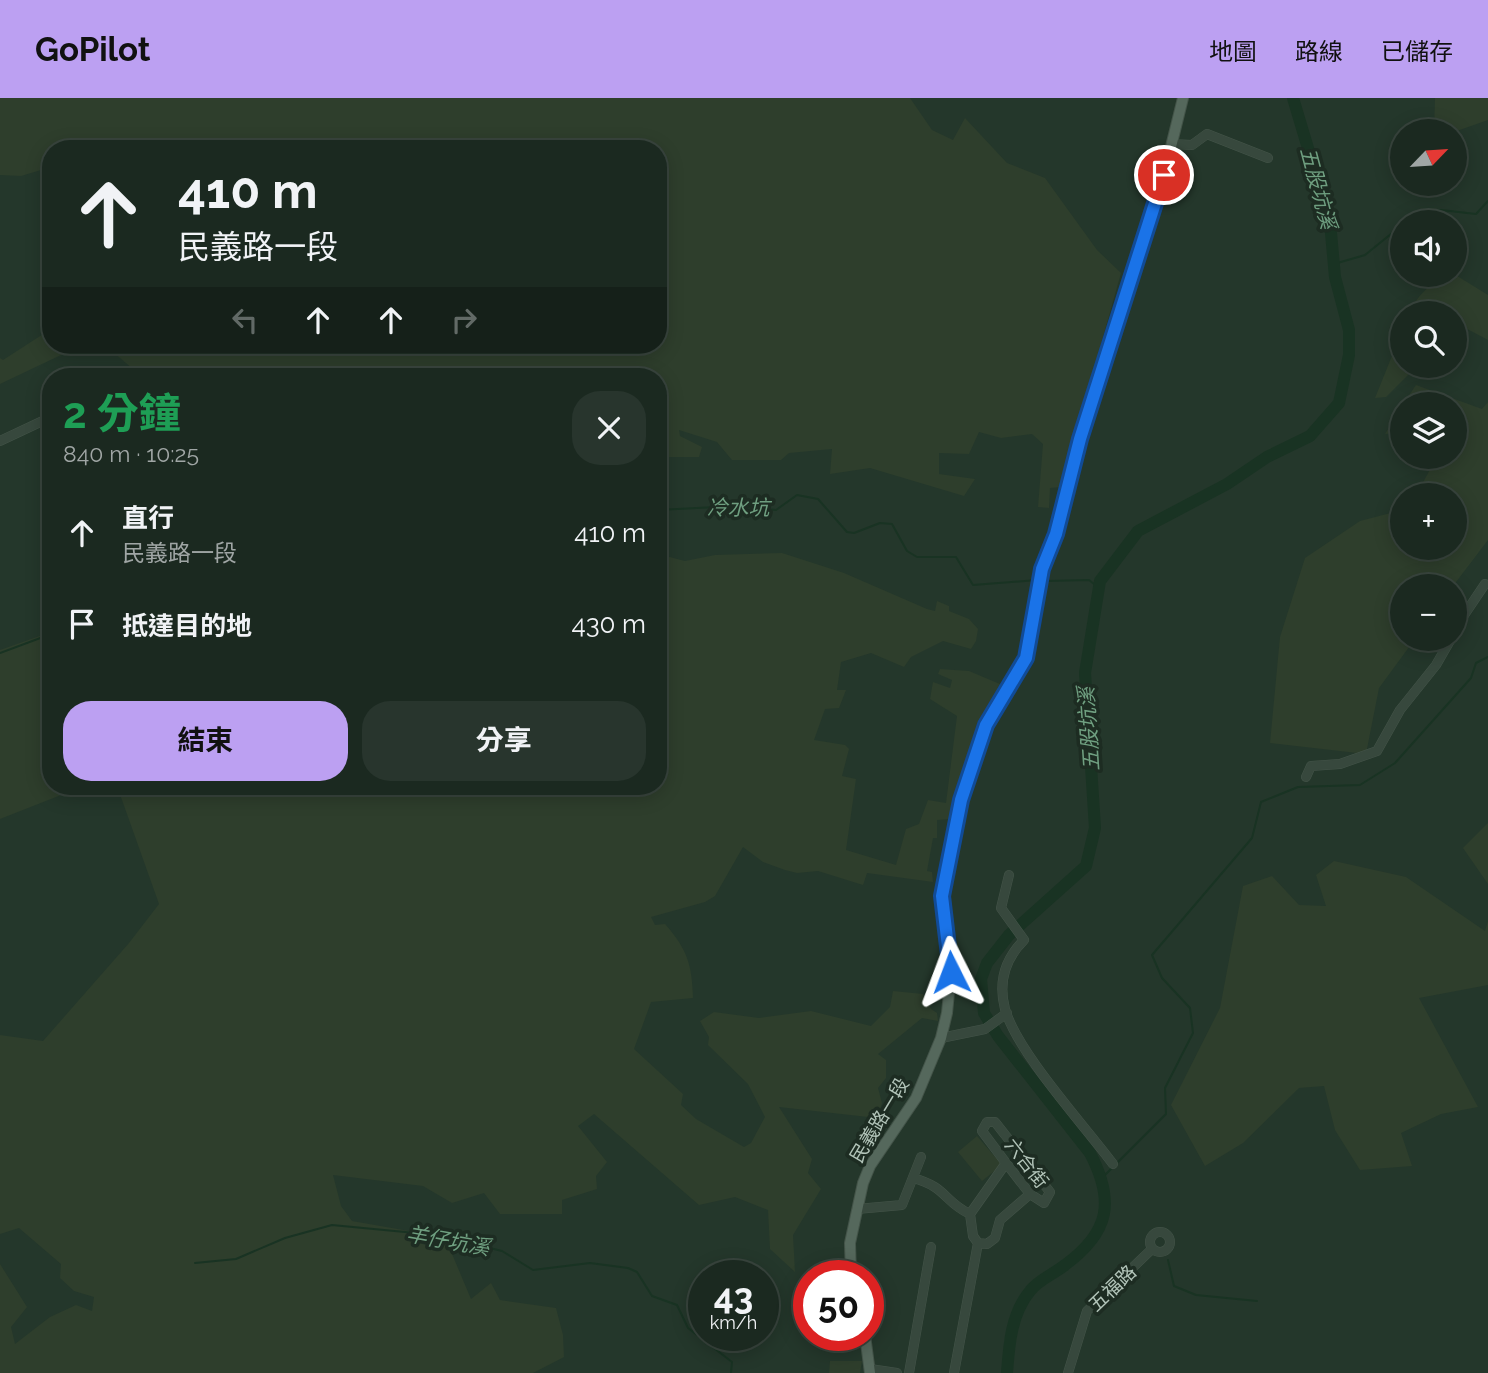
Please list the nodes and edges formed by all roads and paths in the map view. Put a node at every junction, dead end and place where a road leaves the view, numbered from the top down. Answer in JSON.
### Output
{"nodes":[{"id":1,"x":1183,"y":98,"type":"edge"},
{"id":2,"x":1171,"y":144,"type":"junction"},
{"id":3,"x":1268,"y":158,"type":"dead end"},
{"id":4,"x":42,"y":420,"type":"edge"},
{"id":5,"x":0,"y":441,"type":"edge"},
{"id":6,"x":1485,"y":584,"type":"dead end"},
{"id":7,"x":1467,"y":611,"type":"edge"},
{"id":8,"x":1444,"y":651,"type":"edge"},
{"id":9,"x":1306,"y":777,"type":"dead end"},
{"id":10,"x":1009,"y":875,"type":"dead end"},
{"id":11,"x":1005,"y":1014,"type":"junction"},
{"id":12,"x":941,"y":1038,"type":"junction"},
{"id":13,"x":921,"y":1157,"type":"dead end"},
{"id":14,"x":1006,"y":1163,"type":"junction"},
{"id":15,"x":1113,"y":1164,"type":"dead end"},
{"id":16,"x":913,"y":1178,"type":"junction"},
{"id":17,"x":1030,"y":1194,"type":"junction"},
{"id":18,"x":857,"y":1209,"type":"junction"},
{"id":19,"x":970,"y":1214,"type":"junction"},
{"id":20,"x":978,"y":1243,"type":"junction"},
{"id":21,"x":931,"y":1247,"type":"dead end"},
{"id":22,"x":1152,"y":1249,"type":"dead end"},
{"id":23,"x":850,"y":1260,"type":"edge"},
{"id":24,"x":867,"y":1351,"type":"edge"},
{"id":25,"x":870,"y":1371,"type":"edge"},
{"id":26,"x":897,"y":1373,"type":"edge"},
{"id":27,"x":909,"y":1373,"type":"edge"},
{"id":28,"x":954,"y":1373,"type":"edge"},
{"id":29,"x":1068,"y":1373,"type":"edge"}],
"edges":[{"from":1,"to":2,"type":"main road","name":"民義路一段"},
{"from":2,"to":3,"type":"street"},
{"from":2,"to":12,"type":"main road","name":"民義路一段"},
{"from":4,"to":5,"type":"street"},
{"from":6,"to":7,"type":"street"},
{"from":8,"to":9,"type":"street"},
{"from":10,"to":11,"type":"street"},
{"from":11,"to":12,"type":"street"},
{"from":11,"to":15,"type":"street"},
{"from":12,"to":18,"type":"main road","name":"民義路一段"},
{"from":13,"to":16,"type":"street"},
{"from":14,"to":17,"type":"street","name":"六合街"},
{"from":14,"to":17,"type":"street","name":"六合街"},
{"from":14,"to":19,"type":"street","name":"六合街"},
{"from":16,"to":18,"type":"street"},
{"from":16,"to":19,"type":"street"},
{"from":17,"to":20,"type":"street","name":"六合街"},
{"from":18,"to":23,"type":"main road","name":"民義路一段"},
{"from":19,"to":20,"type":"street"},
{"from":20,"to":28,"type":"street"},
{"from":21,"to":27,"type":"street"},
{"from":22,"to":29,"type":"street","name":"五福路"},
{"from":24,"to":25,"type":"main road"},
{"from":25,"to":26,"type":"street"}]}
